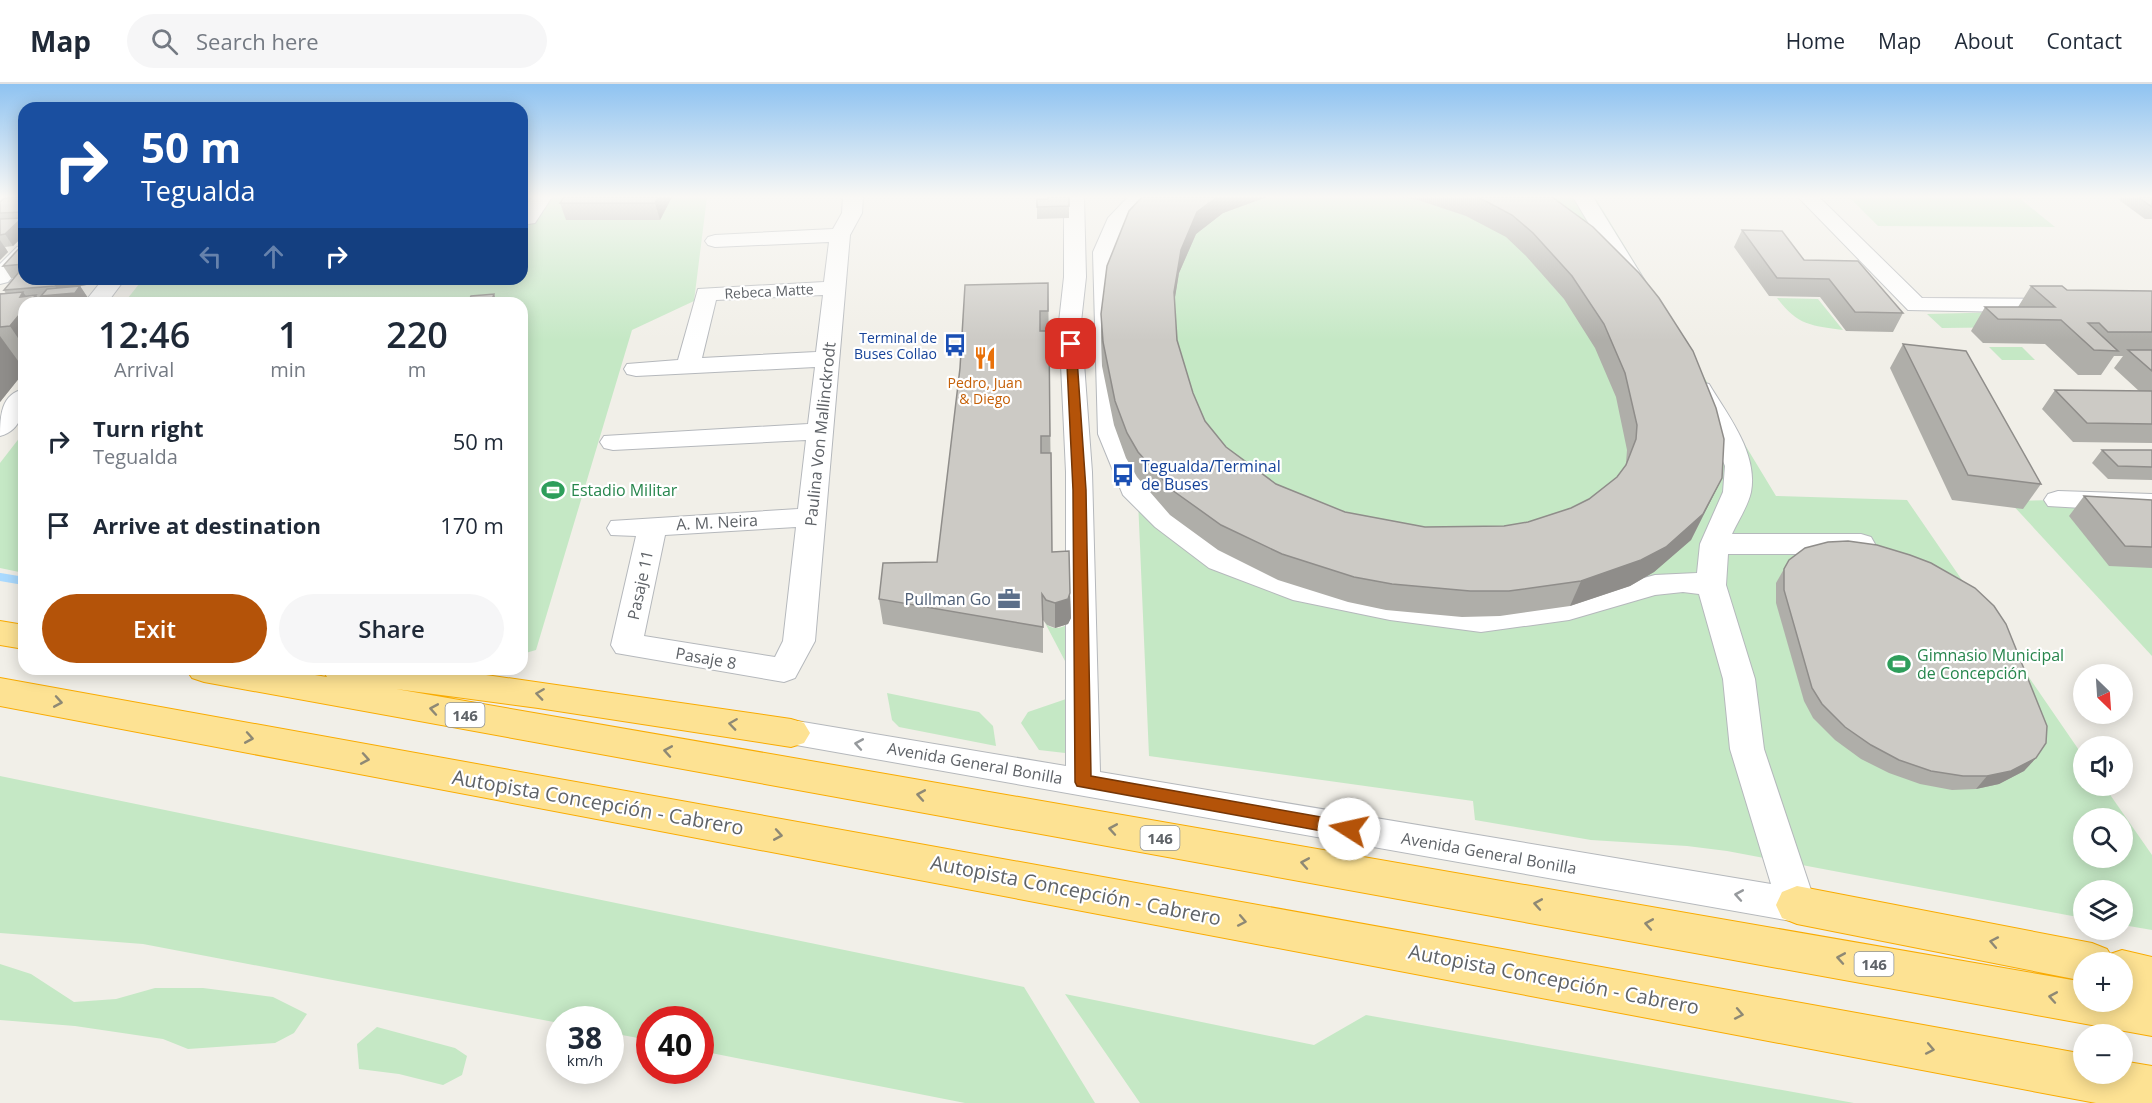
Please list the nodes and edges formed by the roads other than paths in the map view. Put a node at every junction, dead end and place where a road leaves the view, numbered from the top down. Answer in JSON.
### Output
{"nodes":[{"id":1,"x":839,"y":245,"type":"edge"},
{"id":2,"x":1075,"y":245,"type":"edge"},
{"id":3,"x":1107,"y":245,"type":"edge"},
{"id":4,"x":1612,"y":245,"type":"edge"},
{"id":5,"x":1856,"y":245,"type":"edge"},
{"id":6,"x":18,"y":258,"type":"edge"},
{"id":7,"x":0,"y":278,"type":"edge"},
{"id":8,"x":109,"y":285,"type":"edge"},
{"id":9,"x":835,"y":288,"type":"junction"},
{"id":10,"x":1643,"y":296,"type":"edge"},
{"id":11,"x":100,"y":297,"type":"edge"},
{"id":12,"x":2081,"y":306,"type":"edge"},
{"id":13,"x":828,"y":359,"type":"junction"},
{"id":14,"x":688,"y":366,"type":"junction"},
{"id":15,"x":1686,"y":366,"type":"edge"},
{"id":16,"x":636,"y":369,"type":"dead end"},
{"id":17,"x":18,"y":404,"type":"edge"},
{"id":18,"x":0,"y":428,"type":"edge"},
{"id":19,"x":820,"y":431,"type":"junction"},
{"id":20,"x":613,"y":442,"type":"dead end"},
{"id":21,"x":2058,"y":500,"type":"dead end"},
{"id":22,"x":2152,"y":503,"type":"edge"},
{"id":23,"x":812,"y":517,"type":"junction"},
{"id":24,"x":653,"y":526,"type":"junction"},
{"id":25,"x":621,"y":528,"type":"dead end"},
{"id":26,"x":1863,"y":543,"type":"edge"},
{"id":27,"x":1714,"y":544,"type":"junction"},
{"id":28,"x":1711,"y":585,"type":"junction"},
{"id":29,"x":0,"y":633,"type":"edge"},
{"id":30,"x":18,"y":637,"type":"edge"},
{"id":31,"x":627,"y":645,"type":"joint"},
{"id":32,"x":784,"y":670,"type":"joint"},
{"id":33,"x":238,"y":675,"type":"edge"},
{"id":34,"x":388,"y":675,"type":"edge"},
{"id":35,"x":0,"y":692,"type":"edge"},
{"id":36,"x":791,"y":733,"type":"joint"},
{"id":37,"x":1083,"y":782,"type":"junction"},
{"id":38,"x":1797,"y":905,"type":"junction"},
{"id":39,"x":2073,"y":959,"type":"edge"},
{"id":40,"x":2133,"y":973,"type":"edge"},
{"id":41,"x":2152,"y":977,"type":"edge"},
{"id":42,"x":2152,"y":1014,"type":"edge"},
{"id":43,"x":2152,"y":1090,"type":"edge"}],
"edges":[{"from":1,"to":9,"type":"street","name":"Paulina Von Mallinckrodt"},
{"from":2,"to":37,"type":"street"},
{"from":3,"to":28,"type":"street"},
{"from":4,"to":10,"type":"street"},
{"from":5,"to":12,"type":"street"},
{"from":6,"to":7,"type":"street"},
{"from":8,"to":11,"type":"street"},
{"from":9,"to":13,"type":"street","name":"Paulina Von Mallinckrodt"},
{"from":9,"to":14,"type":"street","name":"Rebeca Matte"},
{"from":13,"to":14,"type":"street"},
{"from":13,"to":19,"type":"street","name":"Paulina Von Mallinckrodt"},
{"from":14,"to":16,"type":"street"},
{"from":15,"to":27,"type":"street"},
{"from":17,"to":18,"type":"street"},
{"from":19,"to":20,"type":"street"},
{"from":19,"to":23,"type":"street","name":"Paulina Von Mallinckrodt"},
{"from":21,"to":22,"type":"street"},
{"from":23,"to":24,"type":"street","name":"A. M. Neira"},
{"from":23,"to":32,"type":"street","name":"Paulina Von Mallinckrodt"},
{"from":24,"to":25,"type":"street","name":"A. M. Neira"},
{"from":24,"to":31,"type":"street","name":"Pasaje 11"},
{"from":26,"to":27,"type":"street"},
{"from":27,"to":28,"type":"street"},
{"from":28,"to":38,"type":"street"},
{"from":29,"to":30,"type":"highway"},
{"from":31,"to":32,"type":"street","name":"Pasaje 8"},
{"from":42,"to":33,"type":"highway","number":"146","one_way":true},
{"from":36,"to":34,"type":"highway","one_way":true},
{"from":35,"to":43,"type":"highway","name":"Autopista Concepción - Cabrero","one_way":true},
{"from":37,"to":36,"type":"street","name":"Avenida General Bonilla","one_way":true},
{"from":38,"to":37,"type":"street","name":"Avenida General Bonilla","one_way":true},
{"from":39,"to":38,"type":"highway","one_way":true},
{"from":40,"to":41,"type":"highway"}]}
